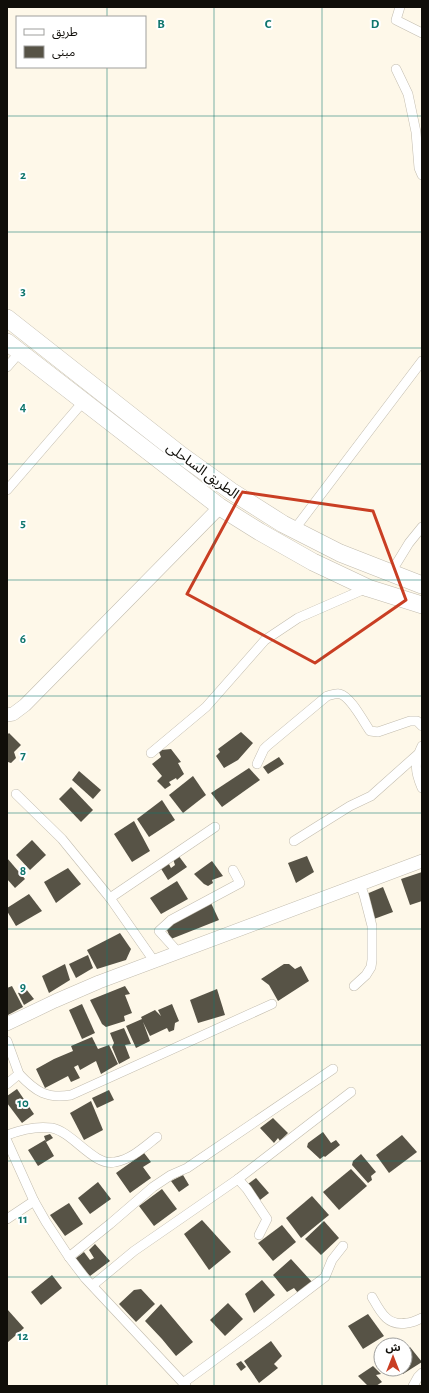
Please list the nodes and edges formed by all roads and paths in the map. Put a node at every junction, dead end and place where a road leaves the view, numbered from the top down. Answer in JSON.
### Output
{"nodes":[{"id":1,"x":400,"y":7,"type":"edge"},
{"id":2,"x":422,"y":33,"type":"edge"},
{"id":3,"x":396,"y":69,"type":"dead end"},
{"id":4,"x":422,"y":175,"type":"edge"},
{"id":5,"x":7,"y":318,"type":"edge"},
{"id":6,"x":7,"y":342,"type":"edge"},
{"id":7,"x":20,"y":352,"type":"junction"},
{"id":8,"x":422,"y":361,"type":"edge"},
{"id":9,"x":7,"y":367,"type":"edge"},
{"id":10,"x":83,"y":402,"type":"junction"},
{"id":11,"x":7,"y":490,"type":"edge"},
{"id":12,"x":220,"y":507,"type":"junction"},
{"id":13,"x":422,"y":527,"type":"edge"},
{"id":14,"x":294,"y":530,"type":"junction"},
{"id":15,"x":390,"y":574,"type":"junction"},
{"id":16,"x":422,"y":585,"type":"edge"},
{"id":17,"x":368,"y":588,"type":"junction"},
{"id":18,"x":422,"y":605,"type":"edge"},
{"id":19,"x":7,"y":715,"type":"edge"},
{"id":20,"x":422,"y":726,"type":"edge"},
{"id":21,"x":422,"y":746,"type":"edge"},
{"id":22,"x":151,"y":753,"type":"dead end"},
{"id":23,"x":417,"y":755,"type":"junction"},
{"id":24,"x":257,"y":764,"type":"dead end"},
{"id":25,"x":422,"y":788,"type":"edge"},
{"id":26,"x":16,"y":794,"type":"dead end"},
{"id":27,"x":215,"y":827,"type":"dead end"},
{"id":28,"x":294,"y":841,"type":"dead end"},
{"id":29,"x":422,"y":861,"type":"edge"},
{"id":30,"x":233,"y":870,"type":"dead end"},
{"id":31,"x":360,"y":884,"type":"junction"},
{"id":32,"x":110,"y":898,"type":"junction"},
{"id":33,"x":178,"y":952,"type":"junction"},
{"id":34,"x":154,"y":961,"type":"junction"},
{"id":35,"x":354,"y":986,"type":"dead end"},
{"id":36,"x":272,"y":1004,"type":"dead end"},
{"id":37,"x":7,"y":1024,"type":"edge"},
{"id":38,"x":7,"y":1040,"type":"edge"},
{"id":39,"x":333,"y":1069,"type":"dead end"},
{"id":40,"x":19,"y":1074,"type":"junction"},
{"id":41,"x":7,"y":1084,"type":"edge"},
{"id":42,"x":350,"y":1092,"type":"dead end"},
{"id":43,"x":7,"y":1135,"type":"edge"},
{"id":44,"x":157,"y":1137,"type":"dead end"},
{"id":45,"x":7,"y":1141,"type":"edge"},
{"id":46,"x":238,"y":1179,"type":"junction"},
{"id":47,"x":34,"y":1201,"type":"junction"},
{"id":48,"x":7,"y":1219,"type":"edge"},
{"id":49,"x":259,"y":1235,"type":"dead end"},
{"id":50,"x":342,"y":1246,"type":"dead end"},
{"id":51,"x":69,"y":1257,"type":"junction"},
{"id":52,"x":93,"y":1285,"type":"junction"},
{"id":53,"x":372,"y":1297,"type":"dead end"},
{"id":54,"x":422,"y":1318,"type":"edge"},
{"id":55,"x":422,"y":1373,"type":"edge"},
{"id":56,"x":184,"y":1384,"type":"edge"},
{"id":57,"x":413,"y":1386,"type":"edge"}],
"edges":[{"from":1,"to":2,"type":"street"},
{"from":3,"to":4,"type":"street"},
{"from":5,"to":14,"type":"highway","name":"الطريق الساحلى"},
{"from":6,"to":7,"type":"highway","name":"الطريق الساحلى"},
{"from":7,"to":9,"type":"street"},
{"from":7,"to":10,"type":"highway","name":"الطريق الساحلى"},
{"from":8,"to":14,"type":"street"},
{"from":10,"to":11,"type":"street"},
{"from":10,"to":12,"type":"highway","name":"الطريق الساحلى"},
{"from":12,"to":17,"type":"highway","name":"الطريق الساحلى"},
{"from":12,"to":19,"type":"street"},
{"from":13,"to":15,"type":"street"},
{"from":14,"to":15,"type":"highway","name":"الطريق الساحلى"},
{"from":15,"to":16,"type":"highway","name":"الطريق الساحلى"},
{"from":17,"to":18,"type":"highway","name":"الطريق الساحلى"},
{"from":17,"to":22,"type":"street"},
{"from":20,"to":24,"type":"street"},
{"from":21,"to":23,"type":"street"},
{"from":23,"to":25,"type":"street"},
{"from":23,"to":28,"type":"street"},
{"from":26,"to":32,"type":"street"},
{"from":27,"to":32,"type":"street"},
{"from":29,"to":31,"type":"street"},
{"from":30,"to":33,"type":"street"},
{"from":31,"to":33,"type":"street"},
{"from":31,"to":35,"type":"street"},
{"from":32,"to":34,"type":"street"},
{"from":33,"to":34,"type":"street"},
{"from":34,"to":37,"type":"street"},
{"from":36,"to":40,"type":"street"},
{"from":38,"to":40,"type":"street"},
{"from":39,"to":51,"type":"street"},
{"from":40,"to":41,"type":"street"},
{"from":42,"to":46,"type":"street"},
{"from":43,"to":44,"type":"street"},
{"from":45,"to":47,"type":"street"},
{"from":46,"to":49,"type":"street"},
{"from":46,"to":52,"type":"street"},
{"from":47,"to":48,"type":"street"},
{"from":47,"to":51,"type":"street"},
{"from":50,"to":56,"type":"street"},
{"from":51,"to":52,"type":"street"},
{"from":52,"to":56,"type":"street"},
{"from":53,"to":54,"type":"street"},
{"from":55,"to":57,"type":"street"}]}
